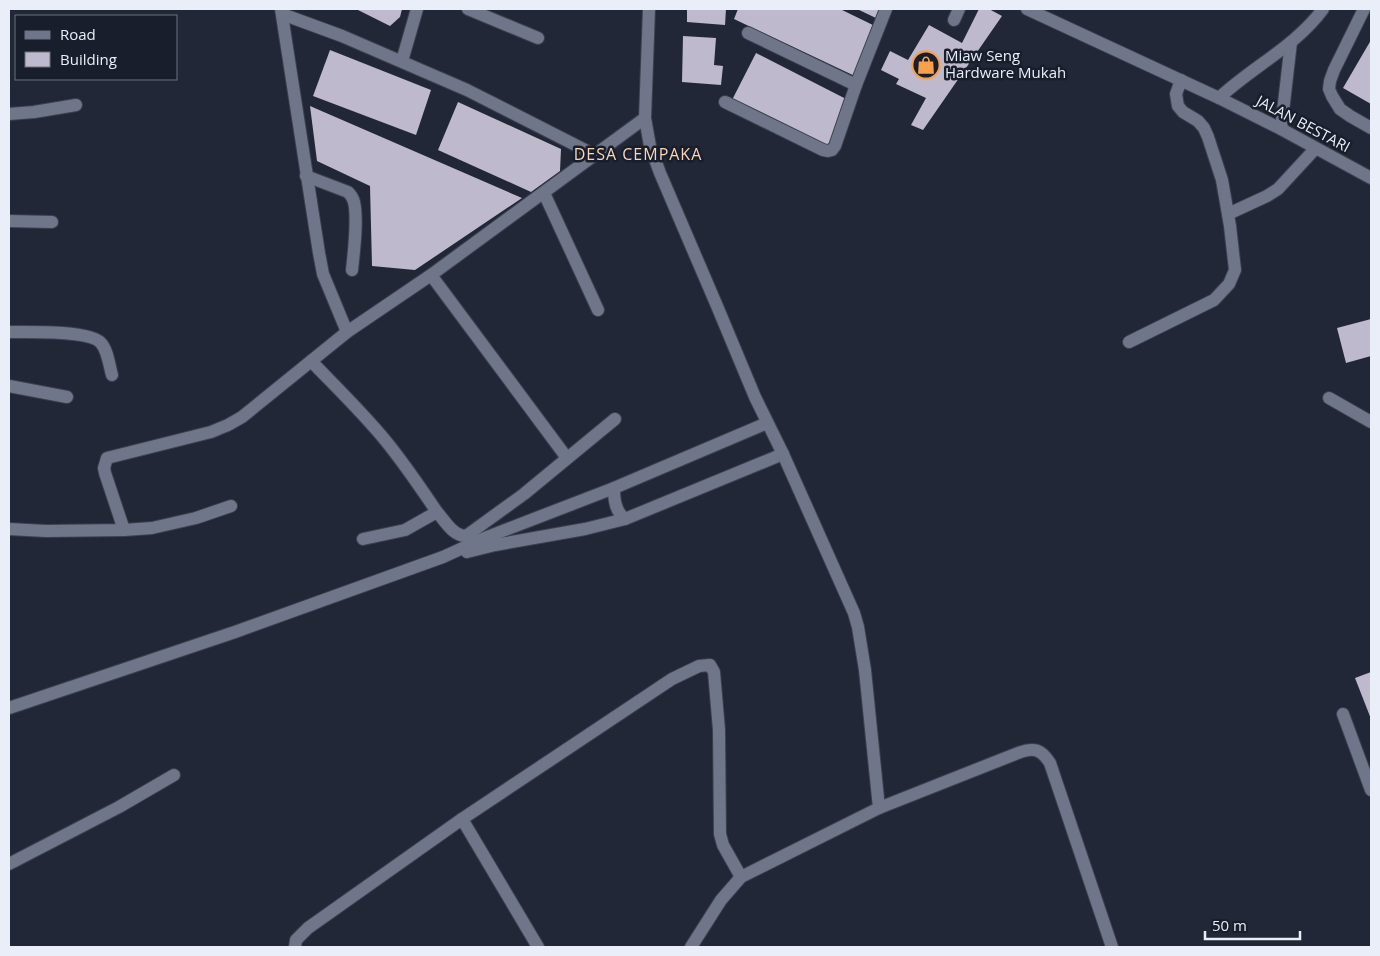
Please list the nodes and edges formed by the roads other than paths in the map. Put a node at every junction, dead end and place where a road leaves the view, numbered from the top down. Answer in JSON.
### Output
{"nodes":[{"id":1,"x":417,"y":9,"type":"edge"},
{"id":2,"x":468,"y":9,"type":"edge"},
{"id":3,"x":649,"y":9,"type":"edge"},
{"id":4,"x":886,"y":9,"type":"edge"},
{"id":5,"x":1027,"y":9,"type":"edge"},
{"id":6,"x":1323,"y":9,"type":"edge"},
{"id":7,"x":1364,"y":9,"type":"edge"},
{"id":8,"x":282,"y":11,"type":"edge"},
{"id":9,"x":748,"y":33,"type":"dead end"},
{"id":10,"x":538,"y":38,"type":"dead end"},
{"id":11,"x":1291,"y":42,"type":"junction"},
{"id":12,"x":402,"y":61,"type":"junction"},
{"id":13,"x":1181,"y":80,"type":"junction"},
{"id":14,"x":856,"y":85,"type":"junction"},
{"id":15,"x":1219,"y":98,"type":"junction"},
{"id":16,"x":725,"y":102,"type":"dead end"},
{"id":17,"x":76,"y":105,"type":"dead end"},
{"id":18,"x":9,"y":114,"type":"edge"},
{"id":19,"x":645,"y":118,"type":"junction"},
{"id":20,"x":1371,"y":128,"type":"edge"},
{"id":21,"x":1281,"y":129,"type":"junction"},
{"id":22,"x":1315,"y":149,"type":"junction"},
{"id":23,"x":595,"y":155,"type":"junction"},
{"id":24,"x":306,"y":176,"type":"junction"},
{"id":25,"x":1371,"y":178,"type":"edge"},
{"id":26,"x":544,"y":193,"type":"junction"},
{"id":27,"x":1228,"y":214,"type":"junction"},
{"id":28,"x":9,"y":221,"type":"edge"},
{"id":29,"x":52,"y":222,"type":"dead end"},
{"id":30,"x":352,"y":270,"type":"dead end"},
{"id":31,"x":431,"y":275,"type":"junction"},
{"id":32,"x":598,"y":310,"type":"dead end"},
{"id":33,"x":9,"y":332,"type":"edge"},
{"id":34,"x":347,"y":332,"type":"junction"},
{"id":35,"x":1129,"y":342,"type":"dead end"},
{"id":36,"x":311,"y":361,"type":"junction"},
{"id":37,"x":112,"y":375,"type":"dead end"},
{"id":38,"x":9,"y":386,"type":"edge"},
{"id":39,"x":67,"y":397,"type":"dead end"},
{"id":40,"x":1329,"y":398,"type":"dead end"},
{"id":41,"x":615,"y":419,"type":"dead end"},
{"id":42,"x":1371,"y":422,"type":"edge"},
{"id":43,"x":767,"y":423,"type":"junction"},
{"id":44,"x":783,"y":454,"type":"junction"},
{"id":45,"x":567,"y":458,"type":"junction"},
{"id":46,"x":614,"y":488,"type":"junction"},
{"id":47,"x":231,"y":506,"type":"dead end"},
{"id":48,"x":437,"y":512,"type":"junction"},
{"id":49,"x":625,"y":519,"type":"junction"},
{"id":50,"x":9,"y":529,"type":"edge"},
{"id":51,"x":124,"y":530,"type":"junction"},
{"id":52,"x":363,"y":539,"type":"dead end"},
{"id":53,"x":443,"y":557,"type":"junction"},
{"id":54,"x":9,"y":708,"type":"edge"},
{"id":55,"x":1343,"y":714,"type":"dead end"},
{"id":56,"x":174,"y":776,"type":"dead end"},
{"id":57,"x":1371,"y":790,"type":"edge"},
{"id":58,"x":879,"y":808,"type":"junction"},
{"id":59,"x":462,"y":820,"type":"junction"},
{"id":60,"x":9,"y":864,"type":"edge"},
{"id":61,"x":741,"y":877,"type":"junction"},
{"id":62,"x":295,"y":947,"type":"edge"},
{"id":63,"x":538,"y":947,"type":"edge"},
{"id":64,"x":691,"y":947,"type":"edge"},
{"id":65,"x":1112,"y":947,"type":"edge"}],
"edges":[{"from":1,"to":12,"type":"street"},
{"from":2,"to":10,"type":"street"},
{"from":3,"to":19,"type":"street"},
{"from":4,"to":14,"type":"street"},
{"from":5,"to":13,"type":"street","name":"JALAN BESTARI"},
{"from":6,"to":11,"type":"street"},
{"from":7,"to":20,"type":"street"},
{"from":8,"to":12,"type":"street"},
{"from":8,"to":24,"type":"street"},
{"from":9,"to":14,"type":"street"},
{"from":11,"to":15,"type":"street"},
{"from":11,"to":21,"type":"street"},
{"from":12,"to":23,"type":"street"},
{"from":13,"to":15,"type":"street","name":"JALAN BESTARI"},
{"from":13,"to":27,"type":"street"},
{"from":14,"to":16,"type":"street"},
{"from":15,"to":21,"type":"street","name":"JALAN BESTARI"},
{"from":17,"to":18,"type":"street"},
{"from":19,"to":23,"type":"street"},
{"from":19,"to":43,"type":"street"},
{"from":21,"to":22,"type":"street","name":"JALAN BESTARI"},
{"from":22,"to":25,"type":"street","name":"JALAN BESTARI"},
{"from":22,"to":27,"type":"street"},
{"from":23,"to":26,"type":"street"},
{"from":24,"to":30,"type":"street"},
{"from":24,"to":34,"type":"street"},
{"from":26,"to":31,"type":"street"},
{"from":26,"to":32,"type":"street"},
{"from":27,"to":35,"type":"street"},
{"from":28,"to":29,"type":"street"},
{"from":31,"to":34,"type":"street"},
{"from":31,"to":45,"type":"street"},
{"from":33,"to":37,"type":"street"},
{"from":34,"to":36,"type":"street"},
{"from":36,"to":48,"type":"street"},
{"from":36,"to":51,"type":"street"},
{"from":38,"to":39,"type":"street"},
{"from":40,"to":42,"type":"street"},
{"from":41,"to":45,"type":"street"},
{"from":43,"to":44,"type":"street"},
{"from":43,"to":46,"type":"street"},
{"from":44,"to":49,"type":"street"},
{"from":44,"to":58,"type":"street"},
{"from":45,"to":48,"type":"street"},
{"from":46,"to":49,"type":"street"},
{"from":46,"to":53,"type":"street"},
{"from":47,"to":51,"type":"street"},
{"from":48,"to":52,"type":"street"},
{"from":49,"to":53,"type":"street"},
{"from":50,"to":51,"type":"street"},
{"from":53,"to":54,"type":"street"},
{"from":55,"to":57,"type":"street"},
{"from":56,"to":60,"type":"street"},
{"from":58,"to":61,"type":"street"},
{"from":58,"to":65,"type":"street"},
{"from":59,"to":61,"type":"street"},
{"from":59,"to":62,"type":"street"},
{"from":59,"to":63,"type":"street"},
{"from":61,"to":64,"type":"street"}]}
